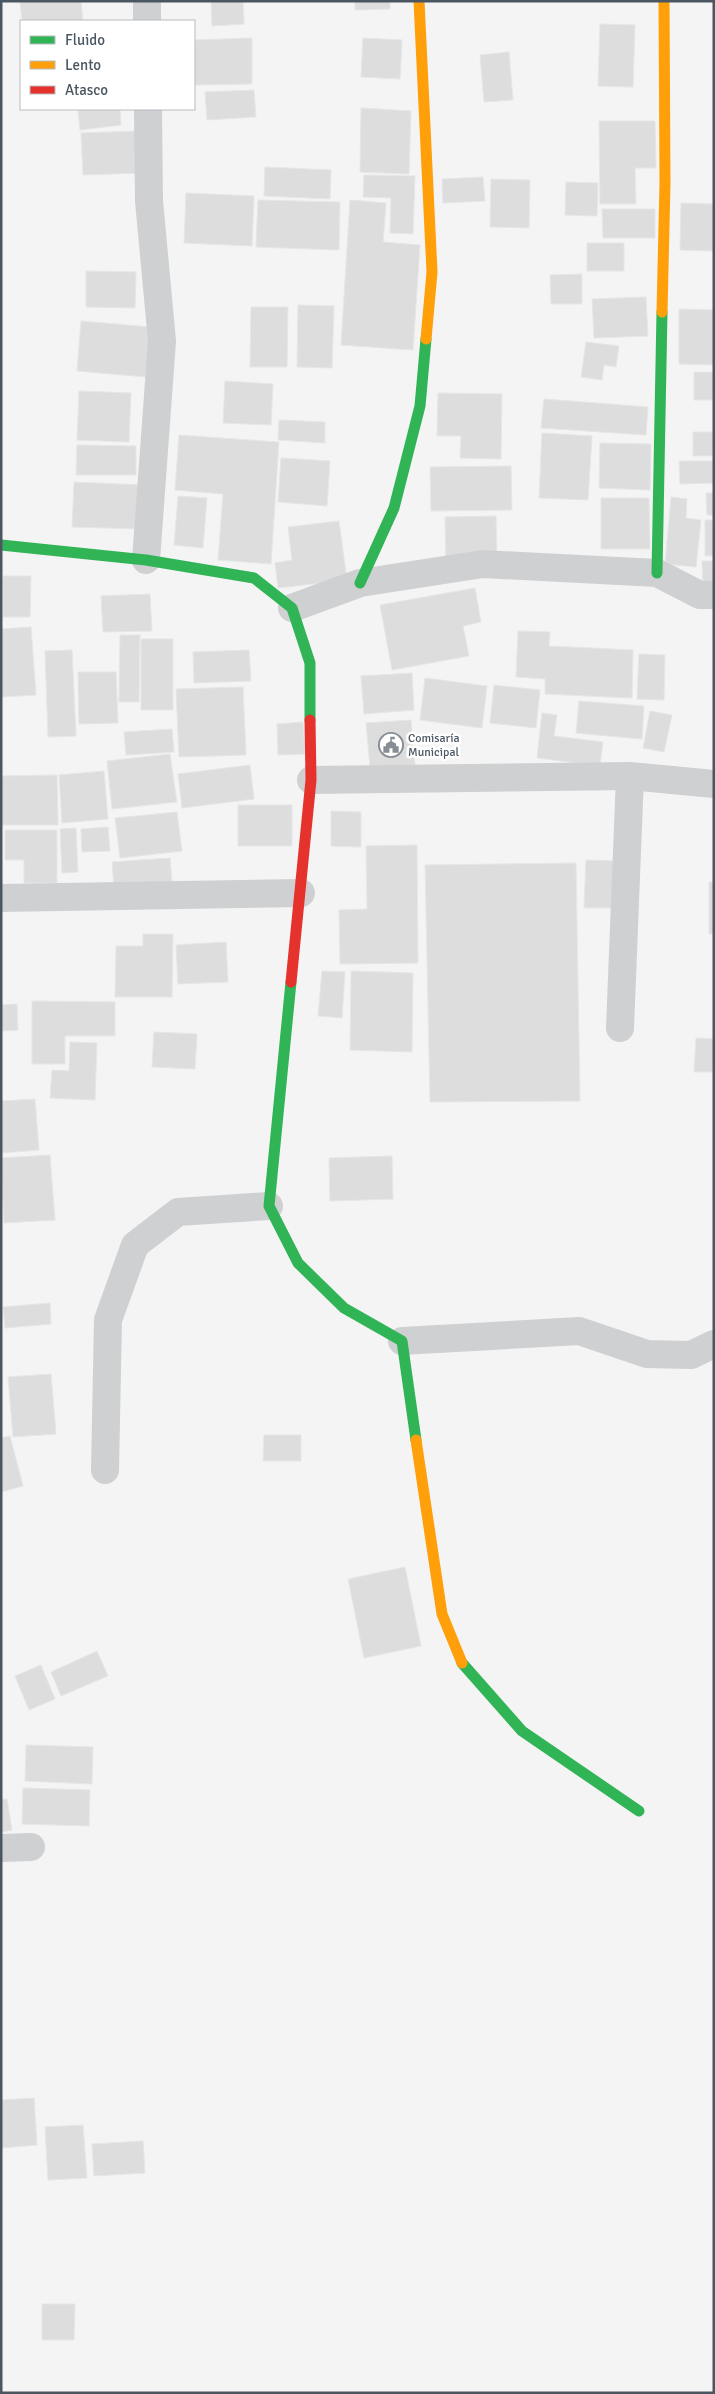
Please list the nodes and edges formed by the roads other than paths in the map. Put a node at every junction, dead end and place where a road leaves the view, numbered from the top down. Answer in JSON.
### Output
{"nodes":[{"id":1,"x":147,"y":1,"type":"edge"},
{"id":2,"x":419,"y":1,"type":"edge"},
{"id":3,"x":664,"y":1,"type":"edge"},
{"id":4,"x":147,"y":20,"type":"edge"},
{"id":5,"x":148,"y":110,"type":"edge"},
{"id":6,"x":1,"y":545,"type":"edge"},
{"id":7,"x":146,"y":560,"type":"junction"},
{"id":8,"x":657,"y":573,"type":"junction"},
{"id":9,"x":360,"y":583,"type":"junction"},
{"id":10,"x":714,"y":595,"type":"edge"},
{"id":11,"x":292,"y":608,"type":"junction"},
{"id":12,"x":630,"y":776,"type":"junction"},
{"id":13,"x":311,"y":780,"type":"junction"},
{"id":14,"x":714,"y":784,"type":"edge"},
{"id":15,"x":301,"y":893,"type":"junction"},
{"id":16,"x":1,"y":898,"type":"edge"},
{"id":17,"x":620,"y":1028,"type":"dead end"},
{"id":18,"x":269,"y":1206,"type":"junction"},
{"id":19,"x":402,"y":1341,"type":"junction"},
{"id":20,"x":714,"y":1344,"type":"edge"},
{"id":21,"x":105,"y":1470,"type":"dead end"},
{"id":22,"x":639,"y":1811,"type":"dead end"},
{"id":23,"x":31,"y":1846,"type":"dead end"},
{"id":24,"x":1,"y":1848,"type":"edge"}],
"edges":[{"from":1,"to":4,"type":"street"},
{"from":2,"to":9,"type":"street"},
{"from":3,"to":8,"type":"street"},
{"from":5,"to":7,"type":"street"},
{"from":6,"to":7,"type":"street"},
{"from":7,"to":11,"type":"street"},
{"from":8,"to":9,"type":"street"},
{"from":8,"to":10,"type":"street"},
{"from":9,"to":11,"type":"street"},
{"from":11,"to":13,"type":"street"},
{"from":12,"to":13,"type":"street"},
{"from":12,"to":14,"type":"street"},
{"from":12,"to":17,"type":"street"},
{"from":13,"to":15,"type":"street"},
{"from":15,"to":16,"type":"street"},
{"from":15,"to":18,"type":"street"},
{"from":18,"to":19,"type":"street"},
{"from":18,"to":21,"type":"street"},
{"from":19,"to":20,"type":"street"},
{"from":19,"to":22,"type":"street"},
{"from":23,"to":24,"type":"street"}]}
